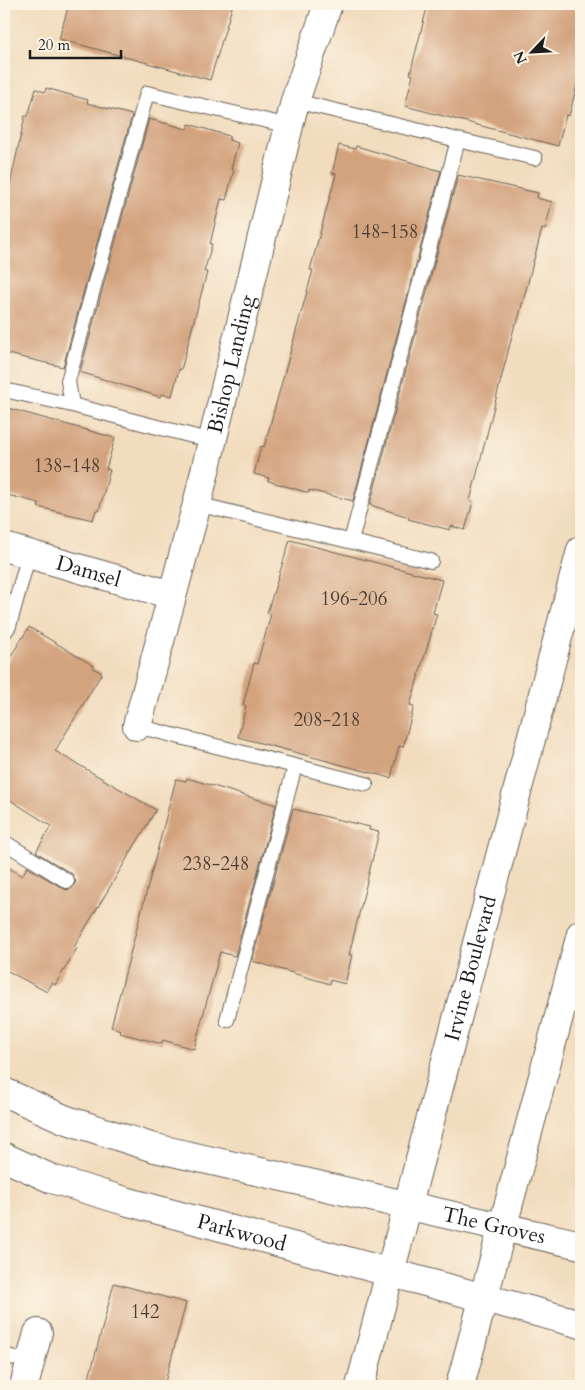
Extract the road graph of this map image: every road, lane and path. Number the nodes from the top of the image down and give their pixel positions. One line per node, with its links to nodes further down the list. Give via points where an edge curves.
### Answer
1 (328, 4): 2 (street, Bishop Landing)
2 (292, 113): 3 (lane); 6 (lane, via 147,93 68,381); 7 (street, Bishop Landing)
3 (458, 140): 4 (lane); 9 (lane)
4 (535, 158)
5 (4, 390): 6 (lane)
6 (72, 405): 7 (lane)
7 (212, 441): 8 (street, Bishop Landing)
8 (197, 504): 9 (lane); 13 (street, Bishop Landing)
9 (351, 542): 12 (lane)
10 (16, 550): 13 (street, Damsel); 14 (lane, via 9,626)
11 (581, 550): 24 (street, Irvine Boulevard)
12 (431, 561)
13 (172, 595): 15 (street, Bishop Landing)
14 (4, 633)
15 (137, 726): 16 (lane)
16 (295, 766): 17 (lane); 21 (lane)
17 (366, 784)
18 (4, 842): 19 (lane)
19 (67, 882)
20 (581, 934): 25 (street)
21 (227, 1020)
22 (4, 1092): 24 (street, via 64,1119 151,1147)
23 (4, 1157): 27 (street, Parkwood, via 52,1179 125,1201)
24 (406, 1205): 25 (street, The Groves); 27 (street, Irvine Boulevard)
25 (502, 1227): 26 (street, The Groves); 28 (street)
26 (581, 1245)
27 (390, 1272): 28 (street, Parkwood); 33 (street, Irvine Boulevard)
28 (483, 1298): 29 (street); 34 (street)
29 (581, 1324)
30 (38, 1333): 32 (street)
31 (4, 1355): 32 (lane)
32 (27, 1374)
33 (360, 1386)
34 (460, 1386)

